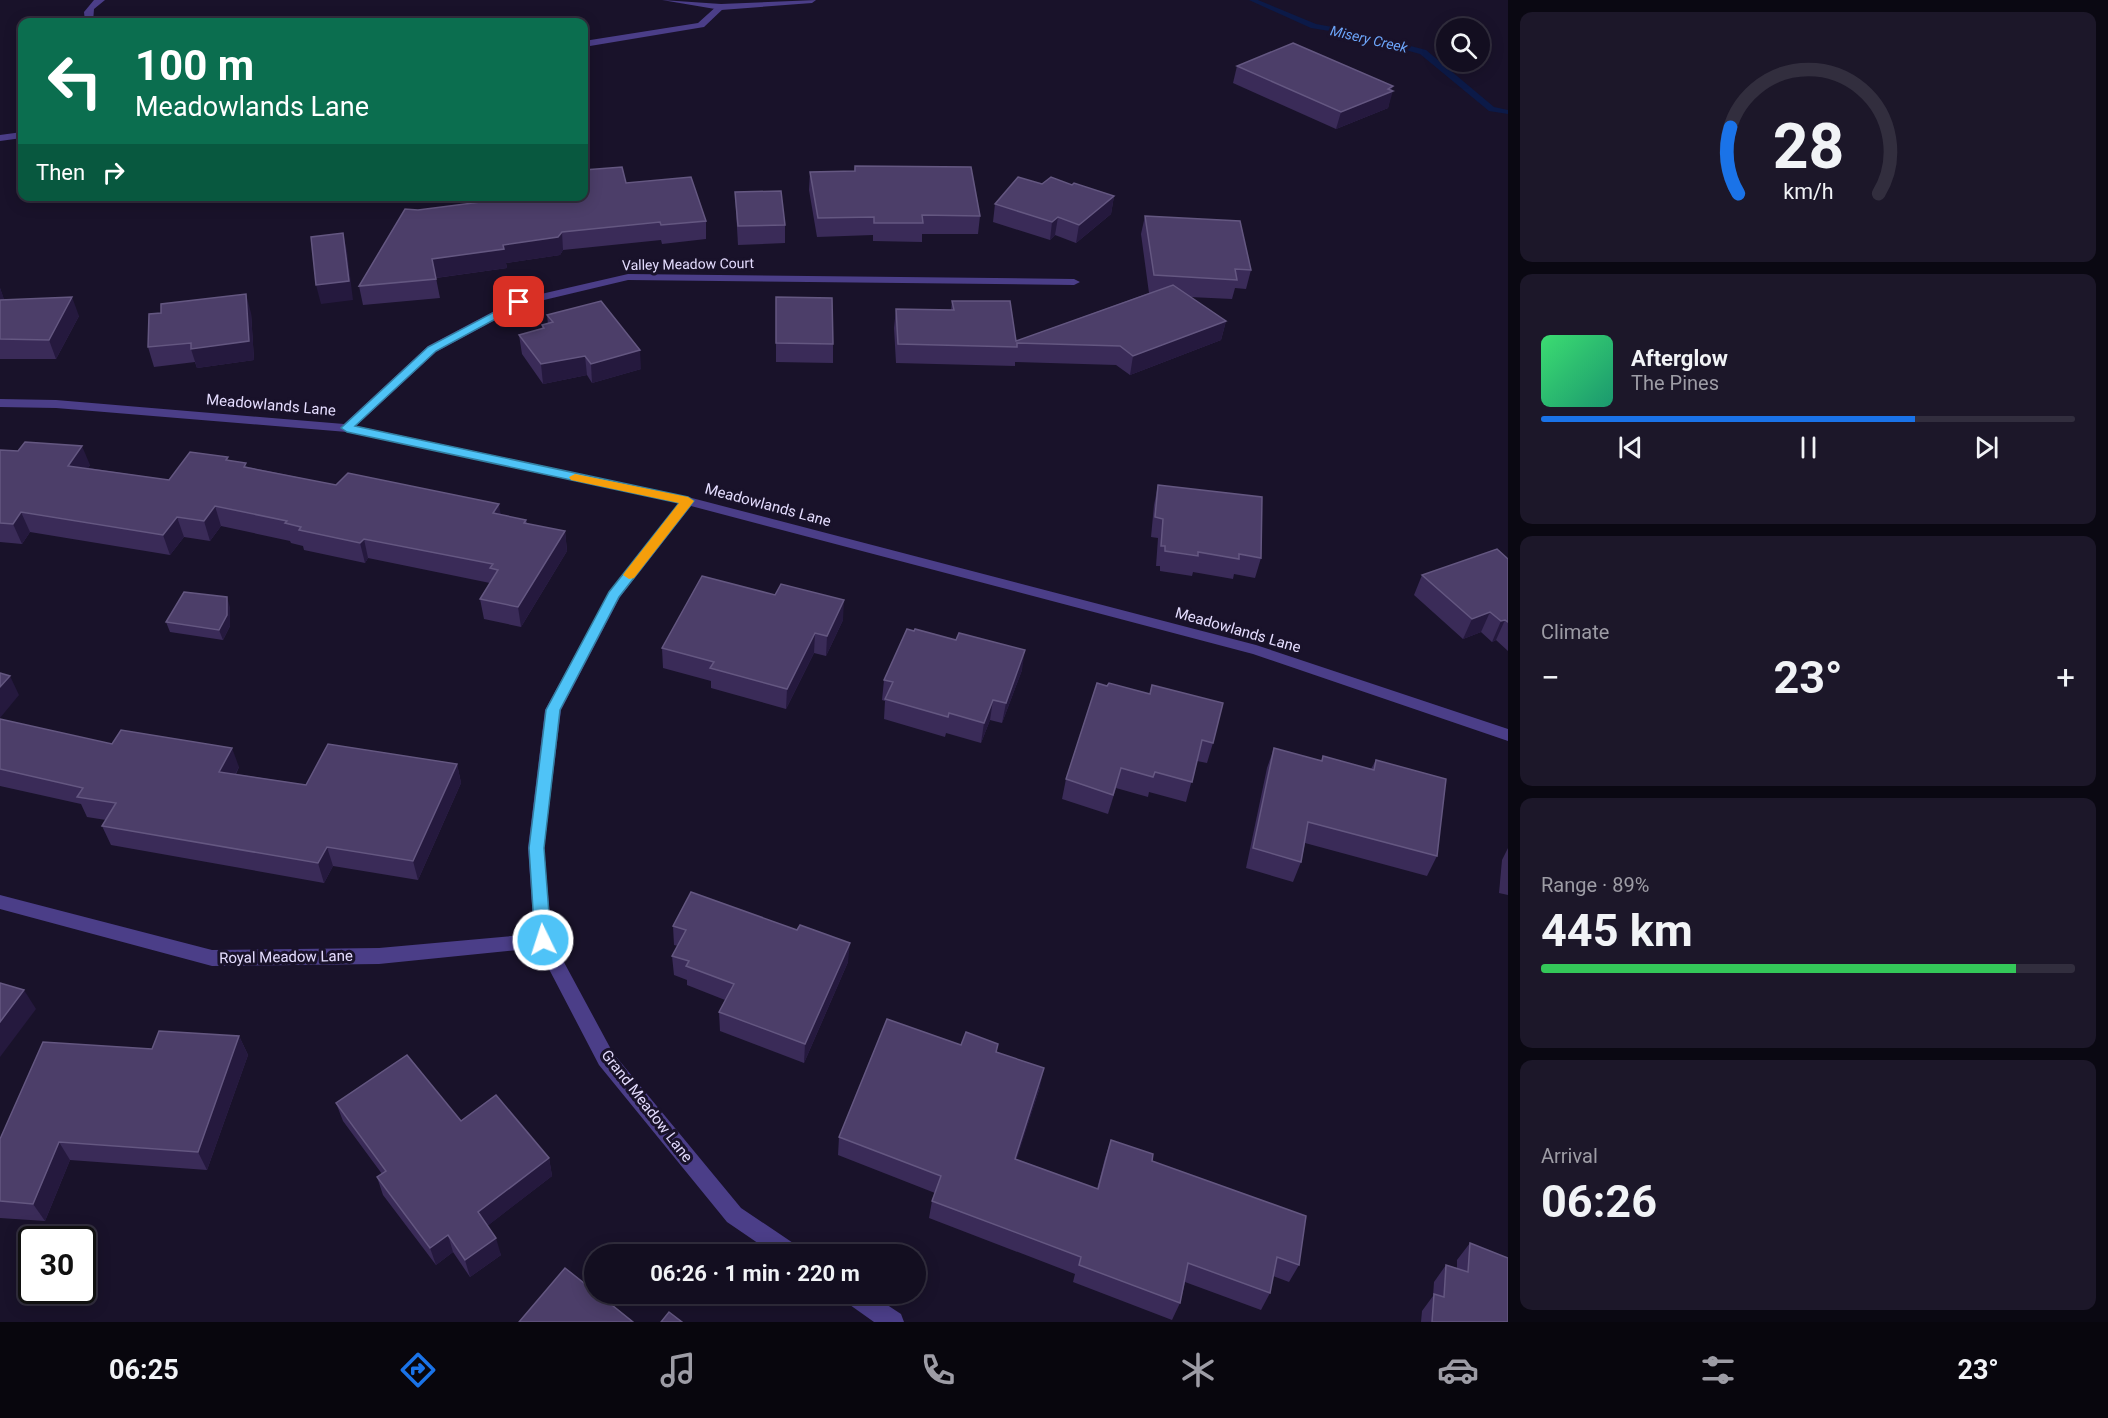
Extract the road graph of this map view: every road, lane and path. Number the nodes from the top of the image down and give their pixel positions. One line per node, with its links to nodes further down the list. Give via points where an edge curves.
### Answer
1 (101, 0): 5 (street, via 92,4)
2 (666, 0): 4 (street)
3 (812, 0): 4 (street)
4 (721, 7): 6 (street, via 701,25)
5 (88, 18)
6 (588, 43)
7 (18, 136): 8 (street)
8 (0, 138)
9 (1074, 282): 11 (street, Valley Meadow Court, via 628,277 519,302 432,349)
10 (0, 403): 11 (street, Meadowlands Lane)
11 (347, 428): 12 (street, Meadowlands Lane)
12 (688, 501): 13 (street, Meadowlands Lane, via 1256,650); 15 (street, Grand Meadow Lane, via 614,595 553,710 536,848)
13 (1508, 735)
14 (0, 902): 15 (street, Royal Meadow Lane, via 212,958 380,956)
15 (543, 940): 16 (street, Grand Meadow Lane, via 606,1059 734,1215)
16 (777, 1244)
17 (866, 1304): 18 (street)
18 (893, 1322)

